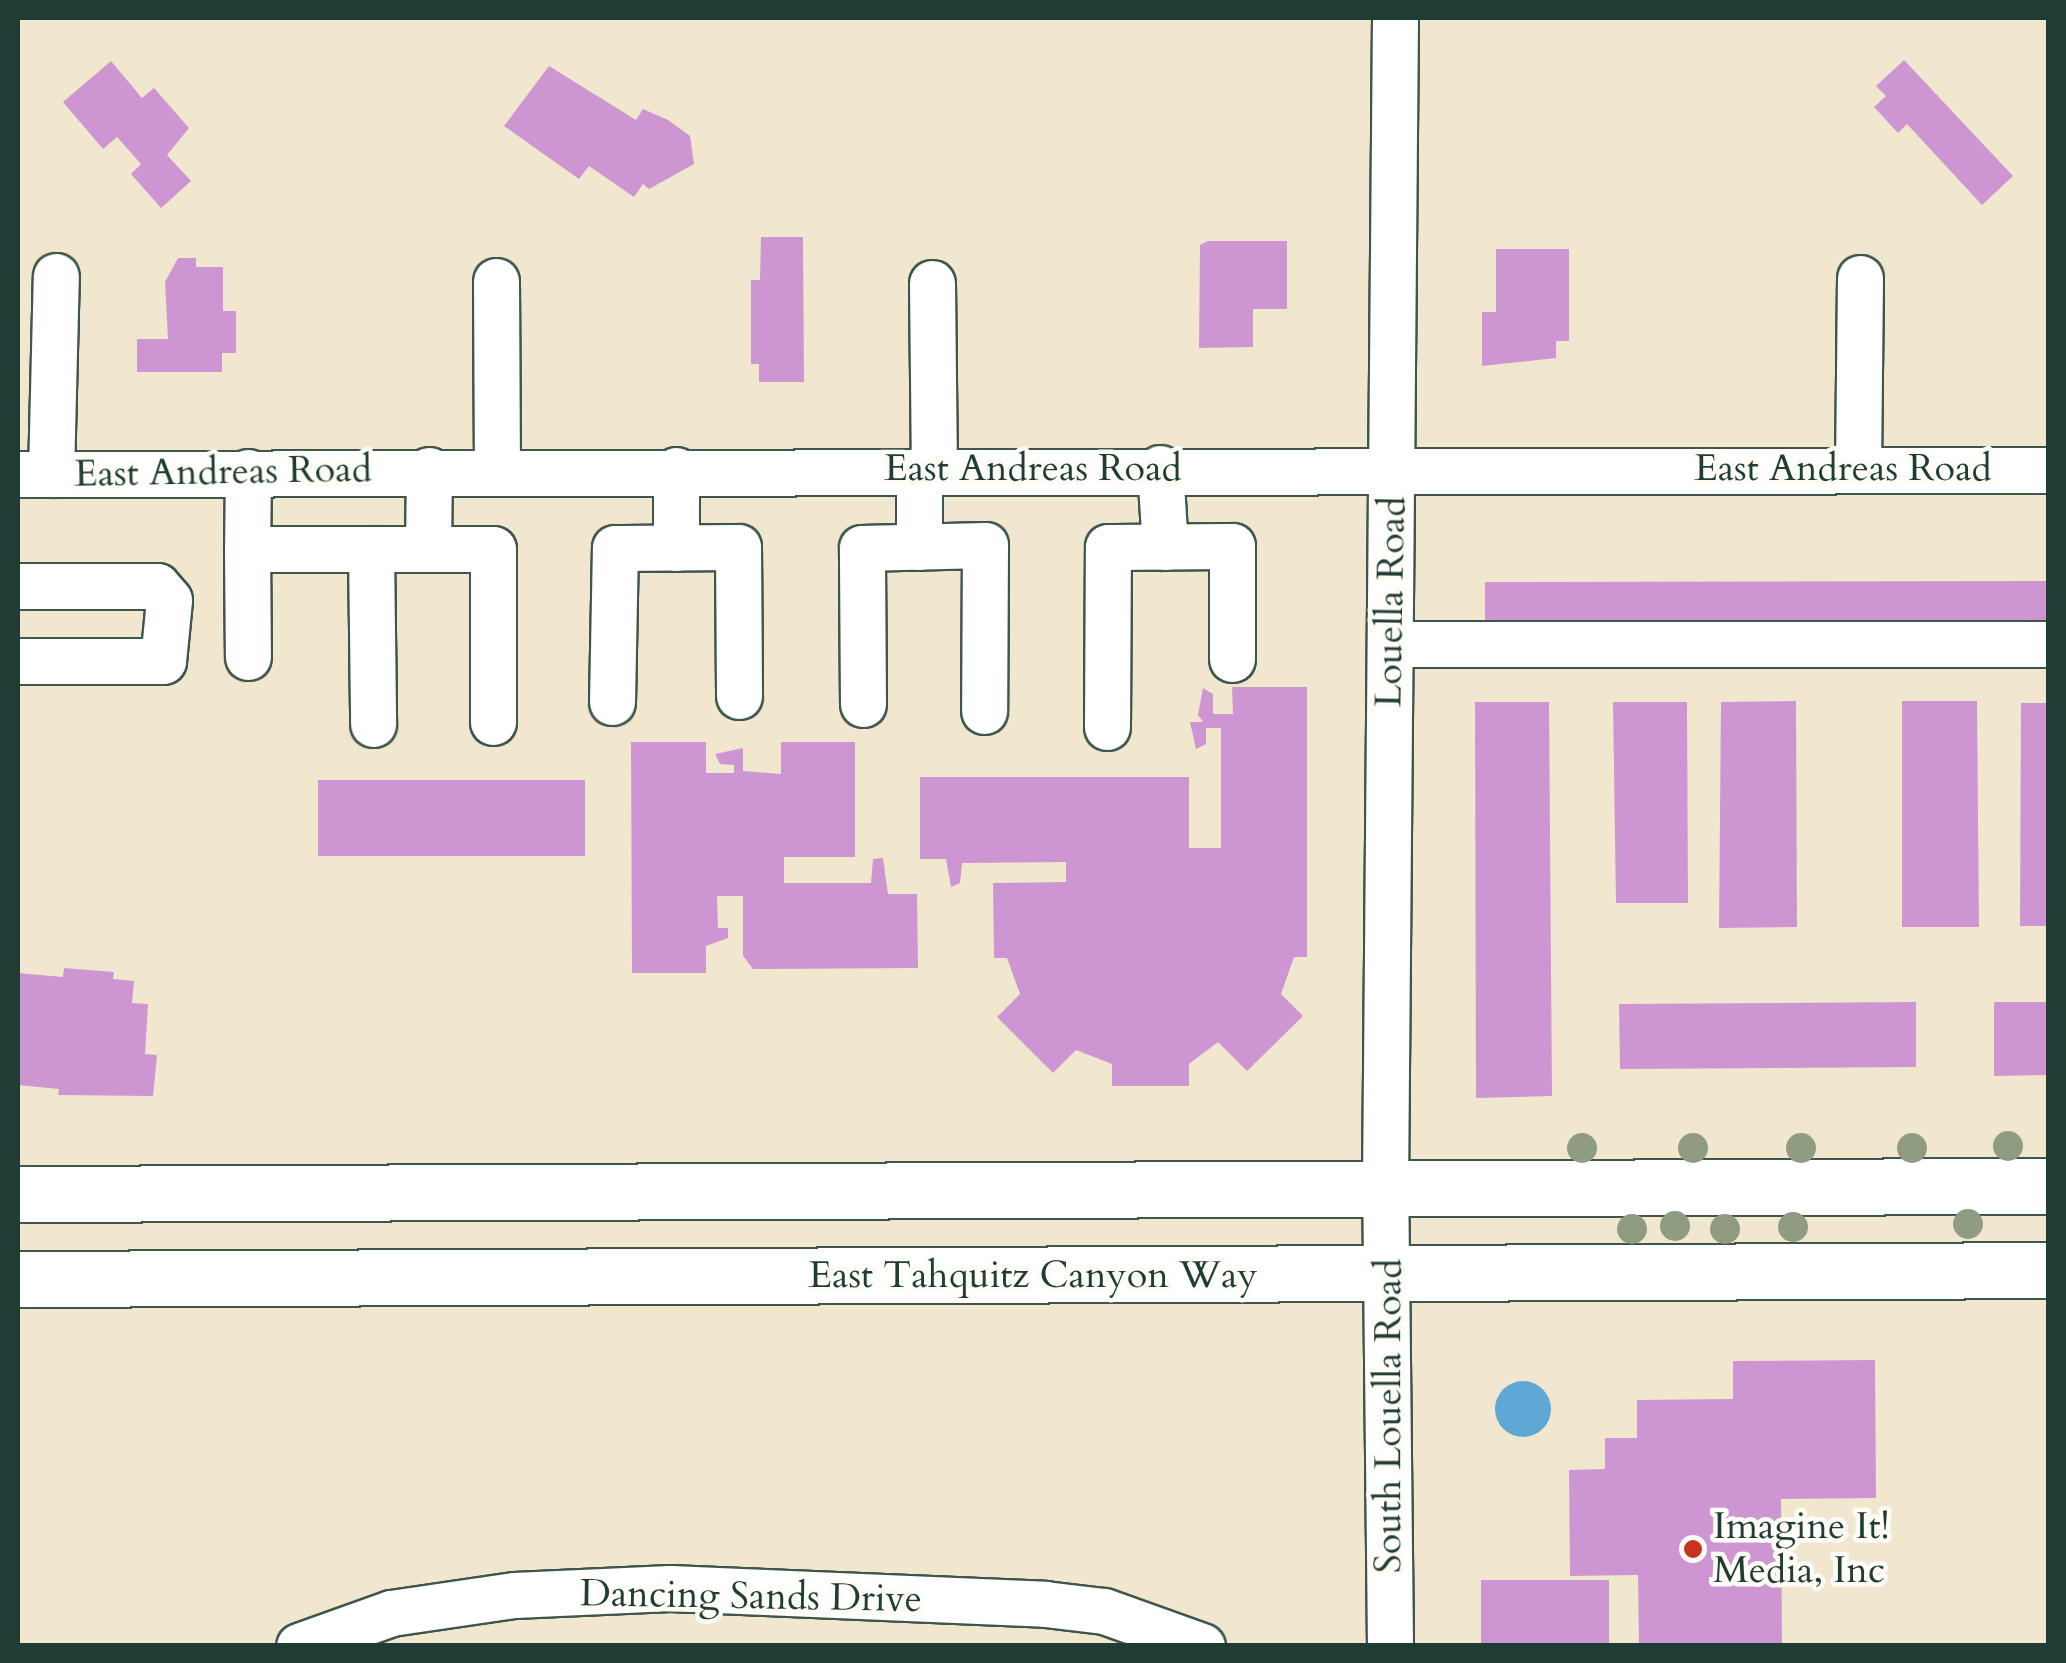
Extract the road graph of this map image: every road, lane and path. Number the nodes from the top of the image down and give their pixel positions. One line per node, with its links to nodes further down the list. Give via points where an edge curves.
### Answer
1 (1395, 18): 7 (street, Louella Road)
2 (56, 276): 15 (street)
3 (1860, 278): 8 (street)
4 (496, 282): 10 (street)
5 (932, 283): 12 (street)
6 (1160, 468): 7 (street, East Andreas Road); 12 (street, East Andreas Road); 16 (street)
7 (1392, 468): 8 (street, East Andreas Road); 23 (street, Louella Road)
8 (1858, 469): 13 (street, East Andreas Road)
9 (429, 470): 10 (street, East Andreas Road); 14 (street, East Andreas Road); 21 (street)
10 (497, 470): 11 (street, East Andreas Road)
11 (676, 470): 12 (street, East Andreas Road); 17 (street)
12 (927, 470): 18 (street)
13 (2048, 470)
14 (248, 472): 15 (street, East Andreas Road); 19 (street)
15 (34, 474)
16 (1166, 547): 26 (street, via 1232,546); 34 (street, via 1108,548)
17 (676, 548): 28 (street, via 738,548); 29 (street, via 615,548)
18 (919, 548): 30 (street, via 862,548); 31 (street, via 985,546)
19 (247, 550): 20 (street); 25 (street)
20 (372, 550): 21 (street); 33 (street)
21 (428, 550): 32 (street, via 494,549)
22 (18, 586): 27 (street, via 157,586 169,600 163,661)
23 (1390, 644): 24 (street); 36 (street, Louella Road)
24 (2048, 644)
25 (248, 657)
26 (1232, 659)
27 (18, 661)
28 (739, 696)
29 (612, 702)
30 (863, 704)
31 (984, 711)
32 (494, 722)
33 (372, 724)
34 (1107, 727)
35 (2048, 1186): 36 (main road)
36 (1385, 1187): 37 (main road); 39 (street, South Louella Road)
37 (18, 1194)
38 (2048, 1270): 39 (main road, East Tahquitz Canyon Way)
39 (1388, 1276): 40 (main road, East Tahquitz Canyon Way); 44 (street, South Louella Road)
40 (18, 1278)
41 (1046, 1625): 42 (street, Dancing Sands Drive, via 688,1588 514,1596 391,1613); 43 (street, Dancing Sands Drive, via 1104,1610)
42 (299, 1646)
43 (1202, 1646)
44 (1390, 1646)

